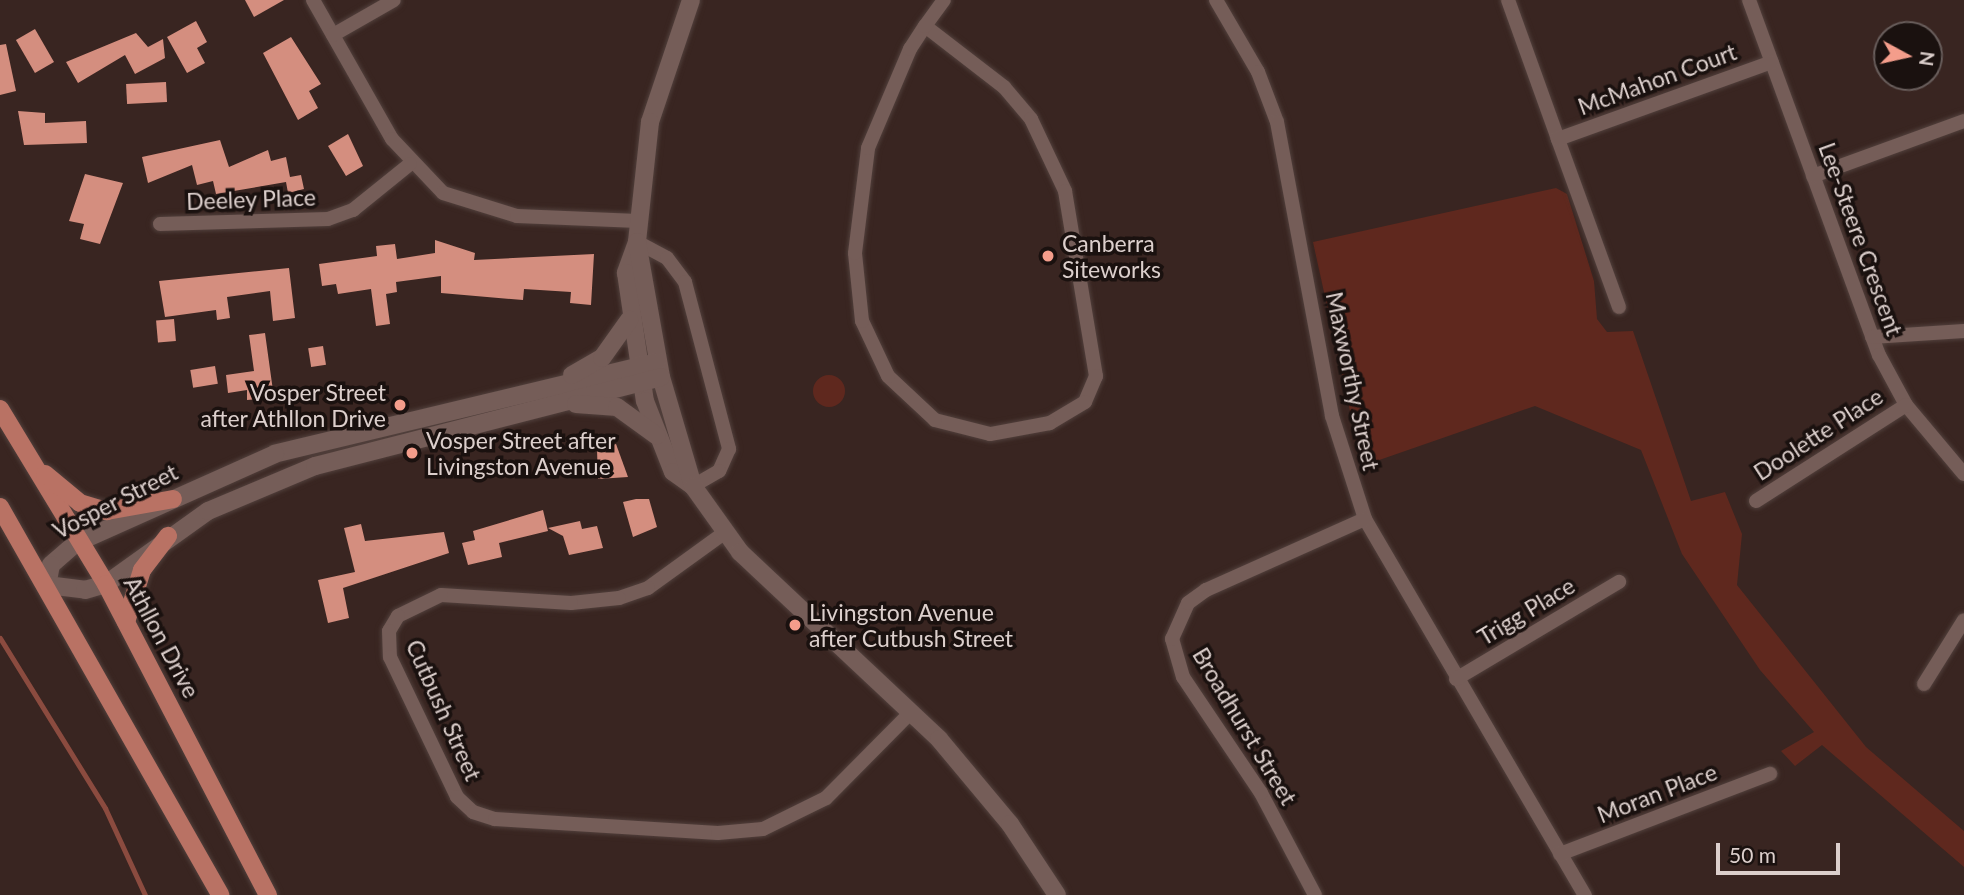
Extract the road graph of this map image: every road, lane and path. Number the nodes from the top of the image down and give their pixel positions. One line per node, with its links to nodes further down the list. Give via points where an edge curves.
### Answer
1 (313, 0): 9 (street)
2 (394, 0): 9 (street)
3 (691, 0): 15 (street, via 653,111)
4 (944, 0): 8 (street)
5 (1216, 0): 35 (street, Maxworthy Street, via 1258,72 1277,122 1332,415)
6 (1508, 0): 12 (street, McMahon Court)
7 (1749, 0): 10 (street, Lee-Steere Crescent)
8 (925, 26): 8 (street, via 971,58 1031,119 1065,191 1096,376 1085,402 1050,423 990,434 935,420 888,376 862,321 855,253 868,148 886,97)
9 (333, 35): 13 (street)
10 (1772, 62): 12 (street, McMahon Court); 14 (street, Lee-Steere Crescent)
11 (1964, 121): 14 (street)
12 (1558, 139): 18 (street, McMahon Court)
13 (410, 164): 15 (street, via 443,193 486,211); 16 (street, Deeley Place, via 353,210 328,219)
14 (1813, 176): 21 (street, Lee-Steere Crescent)
15 (638, 221): 17 (street)
16 (160, 224)
17 (637, 243): 19 (street, via 626,273); 22 (street); 31 (street, via 667,258 685,282 729,449 719,471)
18 (1619, 307)
19 (629, 320): 23 (street); 24 (street, via 602,358)
20 (1964, 331): 21 (street)
21 (1872, 337): 26 (street, Lee-Steere Crescent)
22 (659, 369): 23 (street, Vosper Street); 31 (street)
23 (638, 374): 24 (street, Vosper Street); 25 (street, Vosper Street); 28 (street)
24 (542, 386): 32 (street, Vosper Street, via 275,454)
25 (560, 405): 28 (street, via 617,407); 37 (street, Vosper Street, via 315,466 235,496)
26 (1906, 405): 30 (street, Lee-Steere Crescent); 33 (street, Doolette Place)
27 (0, 409): 29 (main road, Athllon Drive)
28 (657, 436): 31 (street, via 673,472)
29 (36, 468): 32 (main road, via 80,503 107,511); 38 (main road, Athllon Drive)
30 (1964, 474)
31 (693, 486): 36 (street)
32 (173, 499): 38 (street, Vosper Street)
33 (1756, 501)
34 (0, 507): 41 (main road)
35 (1365, 519): 44 (street, Maxworthy Street); 52 (street, Broadhurst Street, via 1206,590 1177,620 1172,639 1183,677 1261,793)
36 (724, 533): 46 (street); 46 (street, Cutbush Street, via 656,583 619,598 571,603 441,595 398,615 389,631 390,657 457,797 495,819 748,832 815,807)
37 (168, 536): 40 (street, Vosper Street); 43 (main road, via 142,569)
38 (81, 541): 40 (main road, Athllon Drive); 41 (street, Vosper Street, via 51,565)
39 (1619, 582): 44 (street, Trigg Place)
40 (106, 584): 41 (street, via 85,590); 43 (main road, Athllon Drive)
41 (47, 585): 49 (main road)
42 (1964, 620): 45 (street)
43 (126, 622): 50 (main road, Athllon Drive)
44 (1457, 679): 48 (street, Maxworthy Street)
45 (1924, 684)
46 (912, 711): 51 (street, via 987,795)
47 (1770, 774): 48 (street, Moran Place)
48 (1560, 854): 53 (street, Maxworthy Street)
49 (220, 895)
50 (268, 895)
51 (1057, 895)
52 (1315, 895)
53 (1585, 895)

